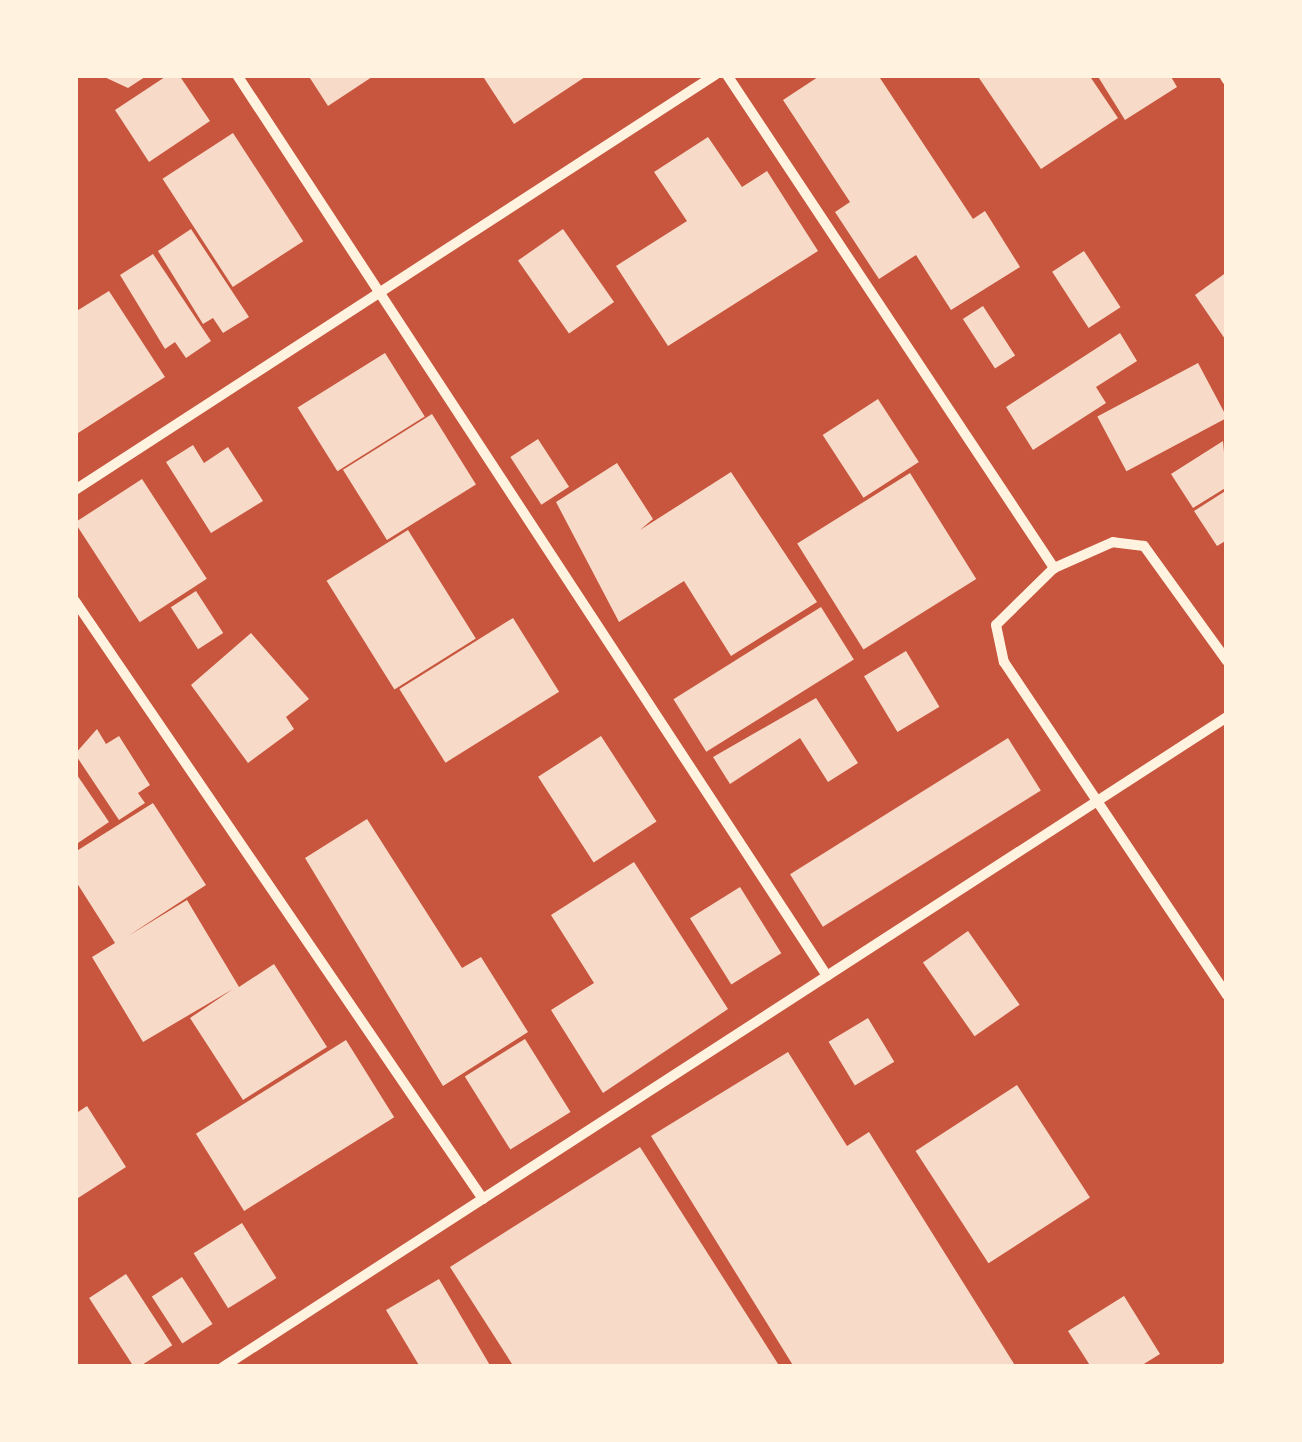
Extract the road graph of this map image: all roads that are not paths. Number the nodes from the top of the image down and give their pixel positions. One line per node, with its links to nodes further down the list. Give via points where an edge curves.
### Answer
1 (237, 75): 4 (street)
2 (715, 75): 4 (street)
3 (727, 75): 6 (street)
4 (379, 292): 5 (street); 11 (street)
5 (75, 490)
6 (1054, 568): 8 (street, via 1112,542 1144,546); 10 (street, via 1017,595 996,625 1000,644)
7 (75, 601): 13 (street)
8 (1227, 661)
9 (1227, 717): 10 (street)
10 (1103, 802): 11 (street); 12 (street)
11 (827, 976): 13 (street)
12 (1227, 995)
13 (482, 1199): 14 (street)
14 (224, 1367)

